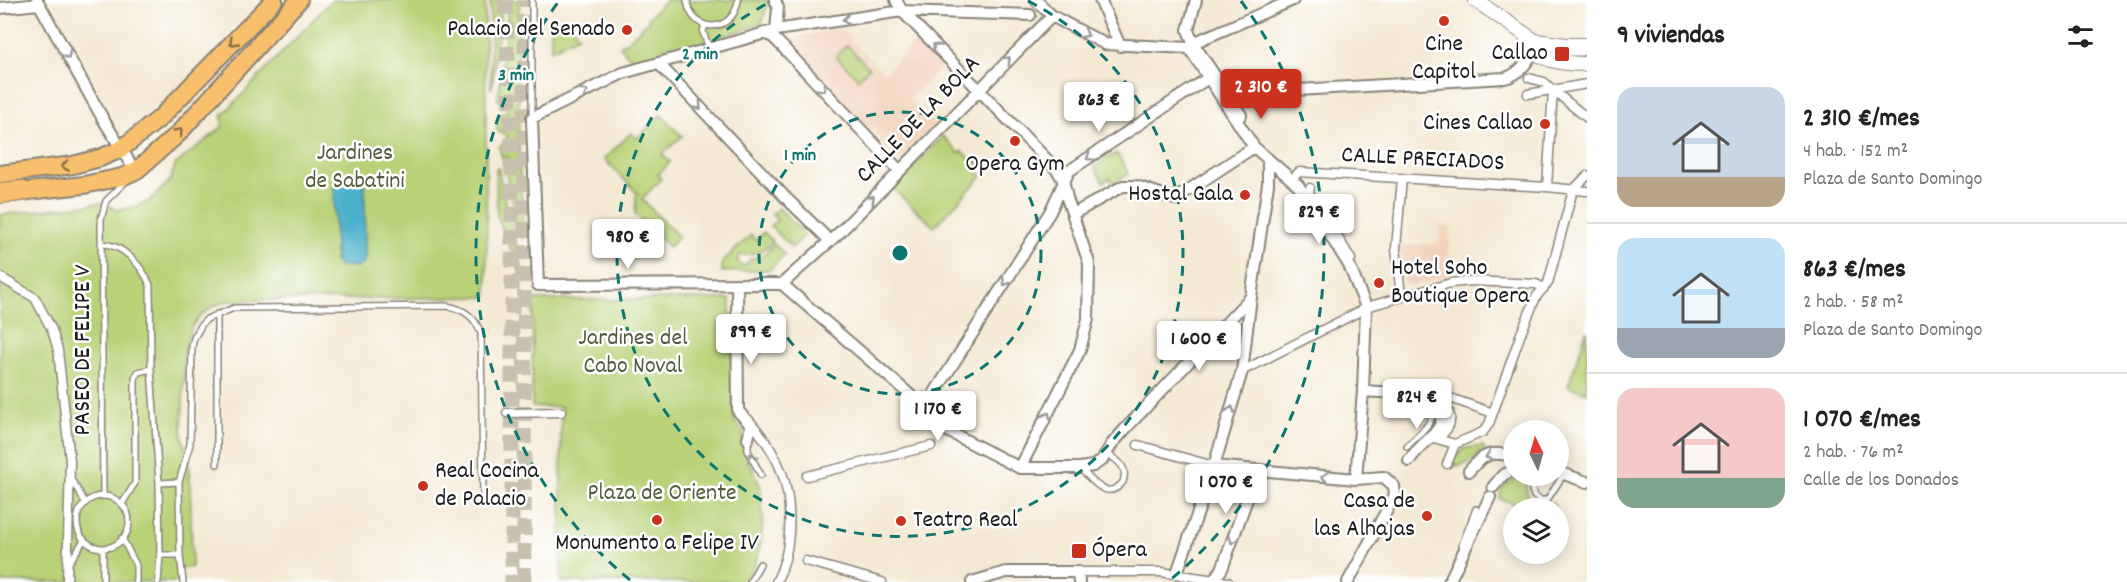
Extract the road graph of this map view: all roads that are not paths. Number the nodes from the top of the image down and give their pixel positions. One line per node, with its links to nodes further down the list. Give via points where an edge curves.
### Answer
1 (274, 0): 40 (main road, one-way to 40, via 160,118)
2 (299, 0): 43 (main road, one-way to 2, via 177,135)
3 (532, 0): 38 (lane)
4 (687, 0): 18 (lane, via 692,15)
5 (738, 0): 18 (lane, via 728,21)
6 (775, 0): 21 (street)
7 (896, 0): 15 (street)
8 (1100, 0): 26 (street)
9 (1196, 0): 27 (street, via 1188,30)
10 (1293, 0): 27 (street)
11 (38, 2): 14 (street); 40 (street, one-way to 40)
12 (1037, 2): 16 (street); 17 (street)
13 (1481, 2): 23 (street)
14 (0, 8)
15 (902, 11): 16 (street); 19 (street, one-way to 19); 34 (street, one-way to 15)
16 (1030, 15): 20 (street, via 1038,20)
17 (1052, 16): 20 (street, CALLE DE LA BOLA); 26 (street, one-way to 26, via 1105,44)
18 (705, 25): 28 (lane, via 703,32)
19 (789, 28): 21 (street); 24 (street, via 783,32)
20 (1039, 28): 34 (street, CALLE DE LA BOLA, one-way to 20)
21 (776, 30): 22 (street)
22 (765, 33): 24 (street); 28 (street)
23 (1531, 42): 25 (street); 29 (lane); 31 (street, via 1556,61); 36 (street, via 1519,71 1505,78)
24 (780, 44): 42 (street, one-way to 42)
25 (1587, 45)
26 (1120, 46): 27 (street)
27 (1191, 46): 32 (street); 36 (street)
28 (709, 48): 30 (street)
29 (1587, 51)
30 (658, 63): 38 (street, one-way to 30, via 623,73); 58 (street, one-way to 58)
31 (1587, 64)
32 (1208, 78): 36 (street); 49 (street, one-way to 49, via 1069,171)
33 (1587, 84): 35 (street)
34 (978, 89): 42 (street, CALLE DE LA BOLA); 49 (street)
35 (1553, 90): 35 (street, via 1544,82 1528,86); 37 (street); 51 (street)
36 (1223, 93): 39 (street); 41 (street)
37 (1585, 113)
38 (532, 118): 61 (street, via 538,285)
39 (1254, 147): 41 (street); 57 (street, via 1175,199 1136,186 1123,186)
40 (121, 149): 43 (street); 45 (main road, one-way to 45, via 73,165)
41 (1268, 161): 44 (street); 50 (street)
42 (899, 170): 58 (street, CALLE DE LA BOLA, one-way to 42)
43 (135, 171): 54 (main road, via 84,185); 59 (lane, PASEO DE FELIPE V, via 104,204)
44 (1285, 173): 50 (street, via 1273,177); 66 (street, via 1298,185 1349,265)
45 (0, 174)
46 (1297, 174): 48 (street, CALLE PRECIADOS)
47 (1587, 176): 53 (street)
48 (1402, 178): 51 (street, CALLE PRECIADOS); 65 (street, via 1396,248)
49 (1063, 180): 57 (street); 73 (street, one-way to 73, via 1050,212)
50 (1268, 184): 64 (street)
51 (1547, 187): 53 (street, CALLE PRECIADOS)
52 (1310, 188): 66 (street, via 1355,267)
53 (1573, 190): 55 (street, CALLE PRECIADOS); 63 (street)
54 (21, 191): 56 (highway)
55 (1587, 191)
56 (0, 194)
57 (1072, 214): 88 (street, one-way to 57, via 1080,350 1088,319 1089,263)
58 (829, 240): 62 (street, CALLE DE LA BOLA)
59 (102, 244): 68 (lane, via 113,244 128,255 147,277); 103 (lane, PASEO DE FELIPE V)
60 (0, 277): 96 (street, via 35,298 52,330 61,364)
61 (737, 284): 62 (street); 72 (street)
62 (782, 284): 73 (street, via 909,394)
63 (1544, 288): 65 (street, via 1536,284 1461,282); 76 (street, via 1536,297 1520,336)
64 (1251, 297): 69 (street); 83 (street, via 1126,427)
65 (1401, 297): 66 (street)
66 (1368, 307): 69 (street); 70 (street); 71 (street, via 1369,386)
67 (217, 314): 85 (lane); 99 (lane, via 202,324 194,338 190,444); 104 (lane, via 234,308 447,306 464,311 481,333)
68 (152, 369): 98 (lane); 106 (lane, via 138,372 135,378 135,483)
69 (1242, 371): 87 (street, one-way to 69)
70 (1363, 391): 71 (street); 97 (street)
71 (1434, 399): 76 (street, via 1447,397); 78 (street, via 1447,405 1450,416 1446,430 1437,439); 81 (lane, via 1433,418); 84 (street, via 1441,425)
72 (735, 411): 77 (street, via 751,425); 128 (street, via 741,411 763,436 786,482 790,499 789,538)
73 (923, 411): 88 (street, via 930,422)
74 (561, 412): 75 (street)
75 (507, 413)
76 (1493, 413): 78 (street, via 1483,432)
77 (748, 439): 92 (lane, one-way to 77, via 748,451)
78 (1455, 444): 86 (street)
79 (1138, 445): 87 (street)
80 (931, 446): 94 (street)
81 (1407, 447)
82 (1503, 453): 91 (street, one-way to 91, via 1489,454)
83 (1107, 454): 89 (street, via 1098,463); 89 (lane, via 1124,468 1123,482 1114,490 1099,488)
84 (1409, 461)
85 (217, 464)
86 (1447, 464)
87 (1214, 466): 90 (street); 118 (street)
88 (1020, 468): 89 (street)
89 (1080, 468)
90 (1257, 471): 97 (street, one-way to 90); 121 (street, one-way to 121, via 1222,569)
91 (1469, 471)
92 (760, 475)
93 (1503, 475): 115 (street)
94 (807, 476)
95 (1569, 477): 100 (street)
96 (70, 478): 105 (lane); 108 (street)
97 (1356, 479): 132 (street, via 1384,477 1394,486 1395,495)
98 (159, 483): 99 (lane); 112 (lane)
99 (179, 483): 113 (lane)
100 (1587, 483)
101 (1533, 486): 102 (lane, via 1534,496 1540,500 1547,500)
102 (1554, 486)
103 (102, 496): 105 (lane); 106 (lane)
104 (483, 496)
105 (85, 502): 108 (lane)
106 (122, 504): 109 (lane, via 129,519)
107 (1476, 509): 115 (lane)
108 (73, 521): 110 (lane); 116 (street)
109 (122, 538): 111 (lane); 124 (lane, via 136,565)
110 (84, 540): 111 (lane); 116 (lane)
111 (103, 548): 123 (lane)
112 (160, 555): 113 (lane); 125 (lane)
113 (180, 555): 126 (lane)
114 (806, 561): 129 (street)
115 (1458, 561): 133 (street)
116 (68, 564): 122 (street)
117 (760, 564): 127 (lane)
118 (1177, 573): 119 (street, via 1137,571); 121 (street)
119 (1078, 577): 120 (street, via 1006,572)
120 (995, 578): 130 (street)
121 (1214, 580): 131 (street)
122 (67, 582)
123 (103, 582)
124 (136, 582)
125 (158, 582)
126 (183, 582)
127 (750, 582)
128 (776, 582)
129 (882, 582)
130 (972, 582)
131 (1228, 582)
132 (1348, 582)
133 (1449, 582)

